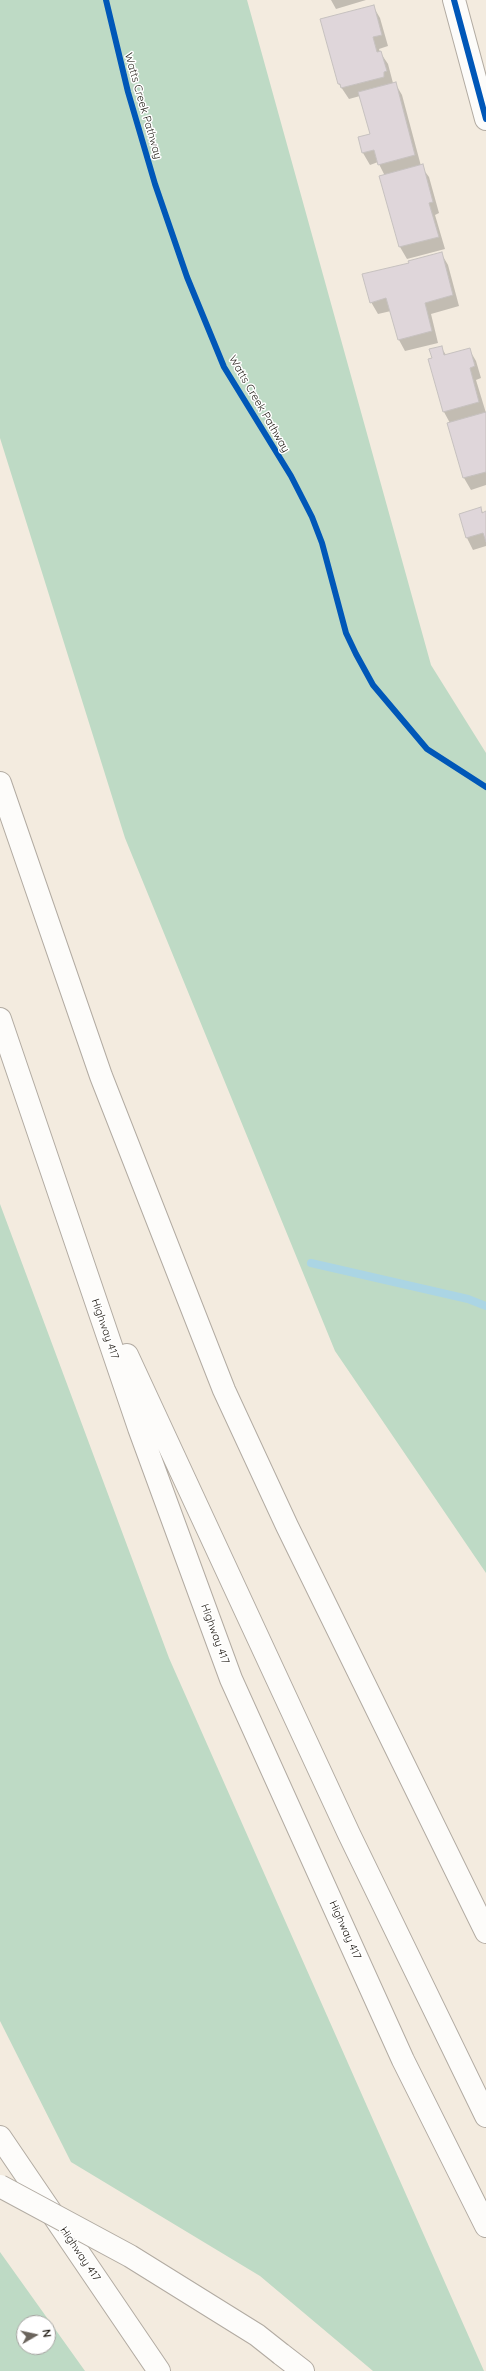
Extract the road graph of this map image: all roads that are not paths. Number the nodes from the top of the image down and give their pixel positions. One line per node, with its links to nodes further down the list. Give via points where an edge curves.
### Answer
1 (454, 0): 2 (main road)
2 (486, 119)
3 (0, 783): 6 (main road, via 101,1076 224,1390 287,1526)
4 (0, 1019): 5 (main road, Highway 417)
5 (78, 1250): 7 (main road, via 349,1834); 10 (main road, Highway 417, via 139,1428 231,1679 403,2060)
6 (486, 1932)
7 (486, 2116)
8 (0, 2137): 11 (main road, Highway 417)
9 (0, 2186): 12 (main road, bridge, via 130,2256 257,2335)
10 (486, 2226)
11 (159, 2371)
12 (303, 2371)

